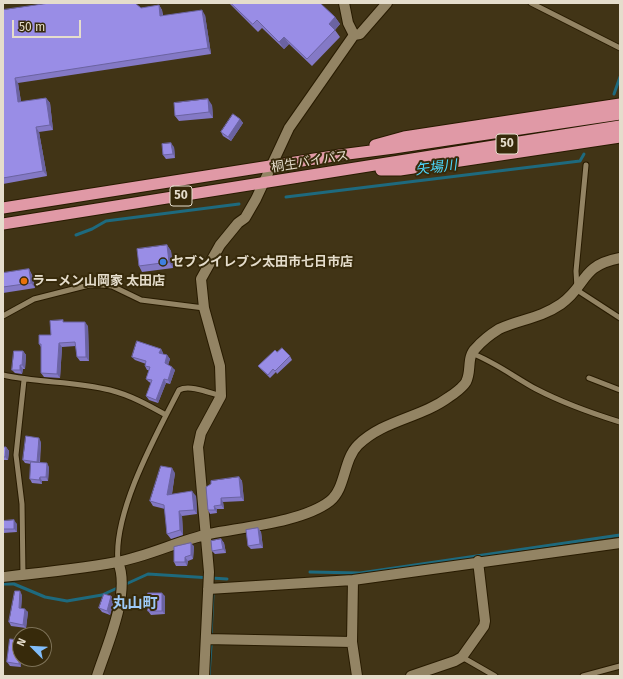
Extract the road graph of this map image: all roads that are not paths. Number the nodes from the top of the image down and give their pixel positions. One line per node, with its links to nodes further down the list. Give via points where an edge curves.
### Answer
1 (344, 3): 4 (street)
2 (387, 3): 4 (street, via 360,34)
3 (531, 3): 5 (lane)
4 (354, 36): 11 (street, via 289,128)
5 (620, 48)
6 (620, 104): 10 (highway, 50, via 404,137)
7 (620, 114): 10 (highway, 桐生バイパス / 50)
8 (620, 126): 13 (highway, 桐生バイパス / 50)
9 (620, 137): 13 (highway, 50, via 400,170)
10 (340, 155): 11 (highway, 桐生バイパス / 50)
11 (273, 165): 14 (street); 15 (highway, 桐生バイパス / 50)
12 (586, 165): 18 (lane, via 576,271)
13 (360, 169): 14 (highway, 桐生バイパス / 50)
14 (265, 183): 16 (highway, 桐生バイパス / 50); 19 (street, via 245,218 220,245 205,270 201,279)
15 (3, 208)
16 (3, 224)
17 (620, 258): 18 (street, via 599,264 588,272)
18 (577, 288): 21 (lane); 22 (street, via 566,300 545,314 500,329)
19 (204, 308): 20 (lane, via 141,300 102,284 34,299); 27 (street, via 220,366)
20 (3, 316)
21 (620, 318)
22 (471, 353): 29 (lane, via 536,389 573,406); 30 (street, via 466,382 449,397 371,434 358,445 346,465 332,500 302,515)
23 (3, 375): 25 (lane)
24 (589, 378): 26 (lane)
25 (24, 380): 28 (lane, via 111,390 145,403); 34 (lane, via 16,455 22,504)
26 (620, 390)
27 (221, 396): 28 (lane, via 183,388 178,390); 30 (street, via 201,433 198,447)
28 (166, 415): 33 (lane, via 131,492 117,548)
29 (620, 422)
30 (206, 535): 33 (street); 37 (street)
31 (620, 543): 32 (street)
32 (478, 561): 36 (street); 40 (street, via 485,621)
33 (118, 562): 34 (street); 42 (street, via 122,575 122,594)
34 (23, 575): 35 (street)
35 (3, 577)
36 (353, 580): 37 (street); 39 (street)
37 (208, 586): 38 (street)
38 (206, 639): 39 (street); 43 (street)
39 (352, 642): 44 (street)
40 (462, 657): 45 (street); 46 (lane)
41 (620, 666): 47 (lane)
42 (97, 676)
43 (204, 676)
44 (357, 676)
45 (411, 676)
46 (495, 676)
47 (583, 676)

